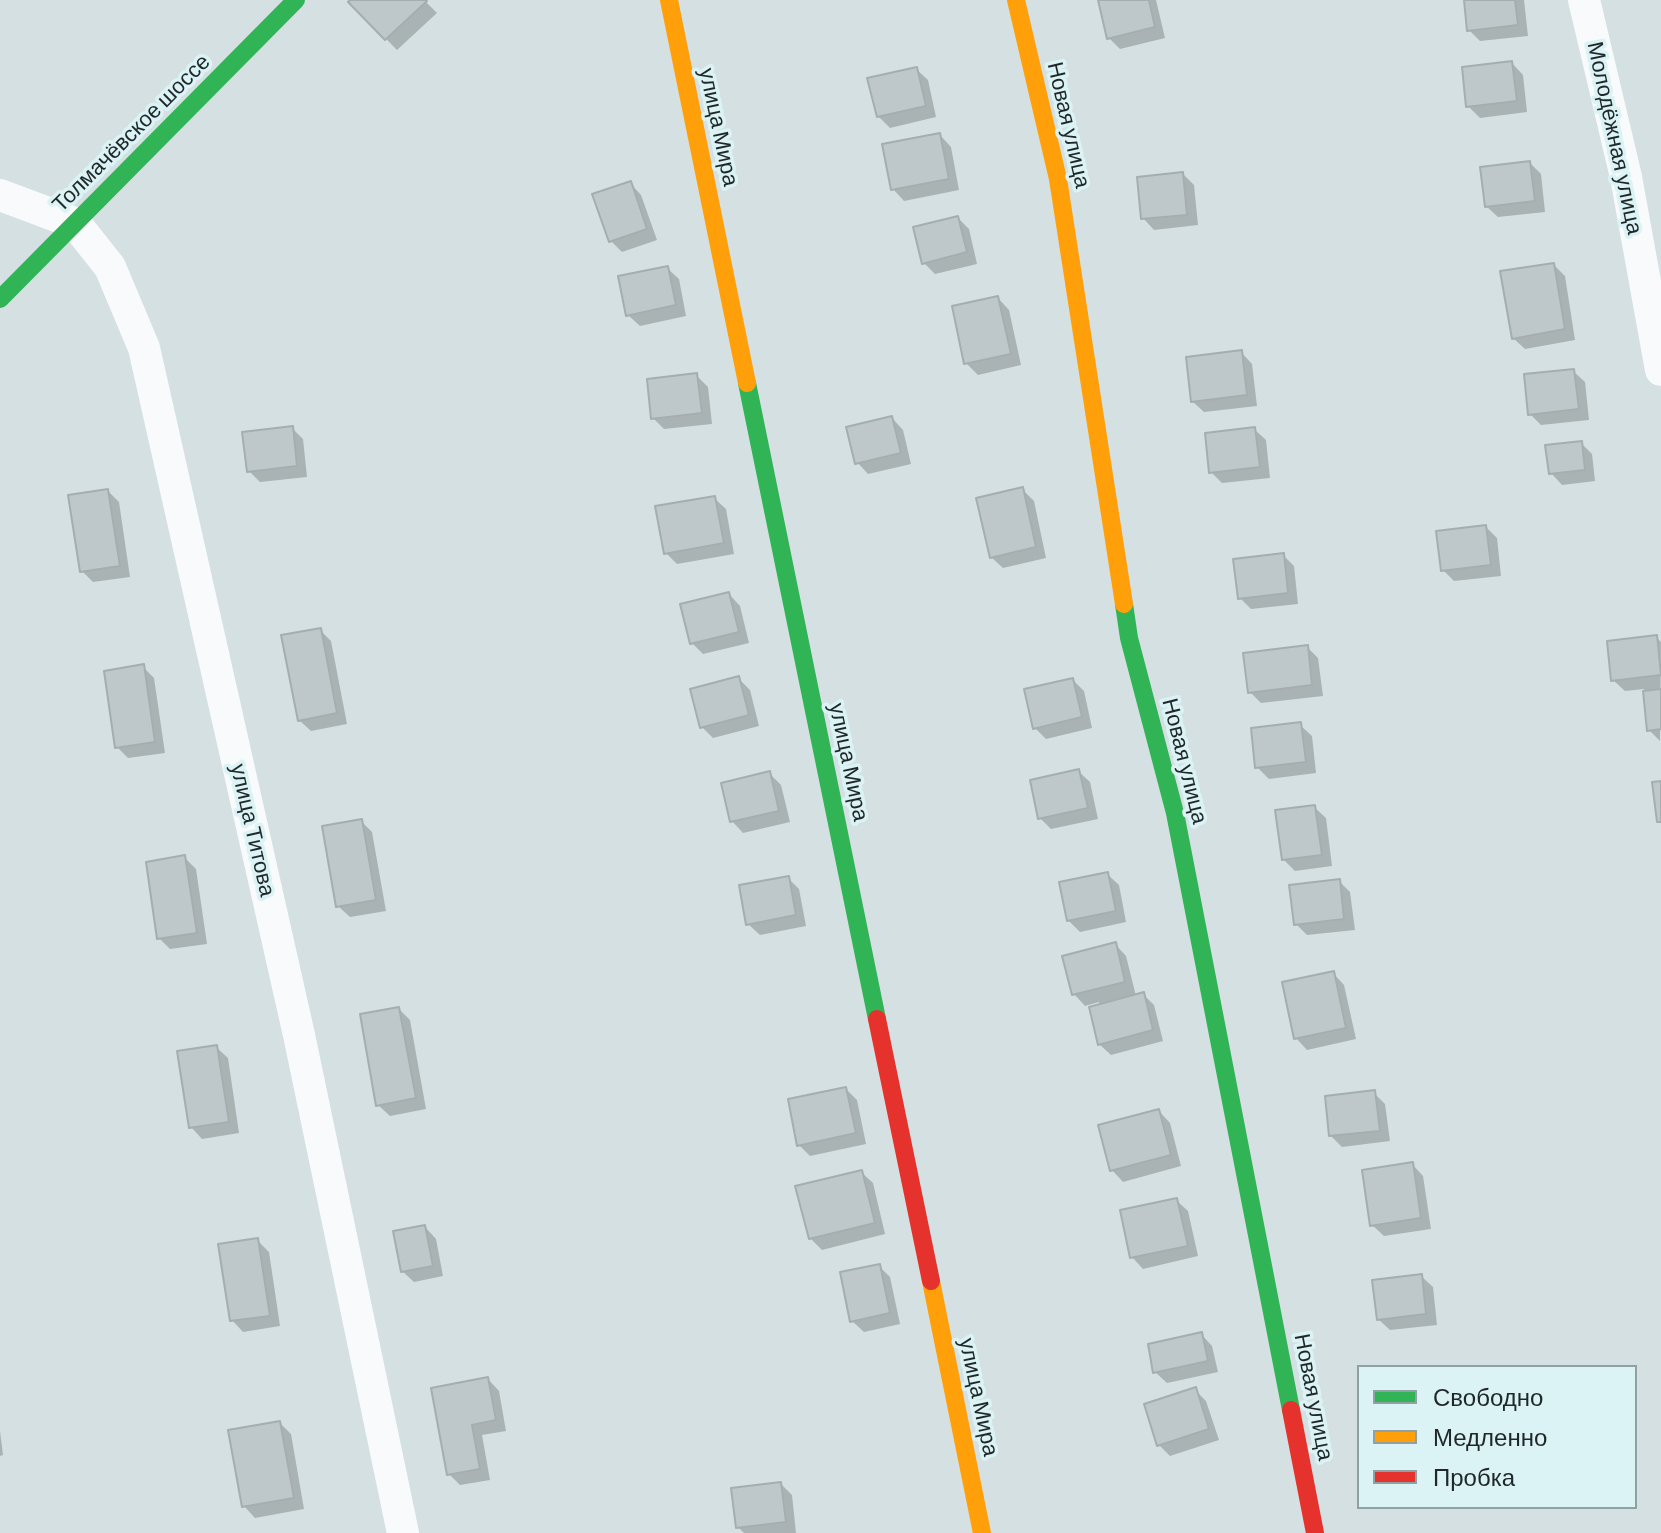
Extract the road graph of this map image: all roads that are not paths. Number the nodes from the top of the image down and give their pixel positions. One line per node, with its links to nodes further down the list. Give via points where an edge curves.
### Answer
1 (296, 0): 6 (street, Толмачёвское шоссе)
2 (669, 0): 10 (street, улица Мира)
3 (1016, 0): 11 (street, Новая улица, via 1058,179 1129,638 1175,813)
4 (1584, 0): 8 (street, Молодёжная улица, via 1626,177)
5 (0, 195): 6 (street)
6 (75, 223): 7 (street, Толмачёвское шоссе); 9 (street, улица Титова, via 110,267 144,348 299,1035)
7 (0, 299)
8 (1661, 370)
9 (403, 1533)
10 (982, 1533)
11 (1315, 1533)

